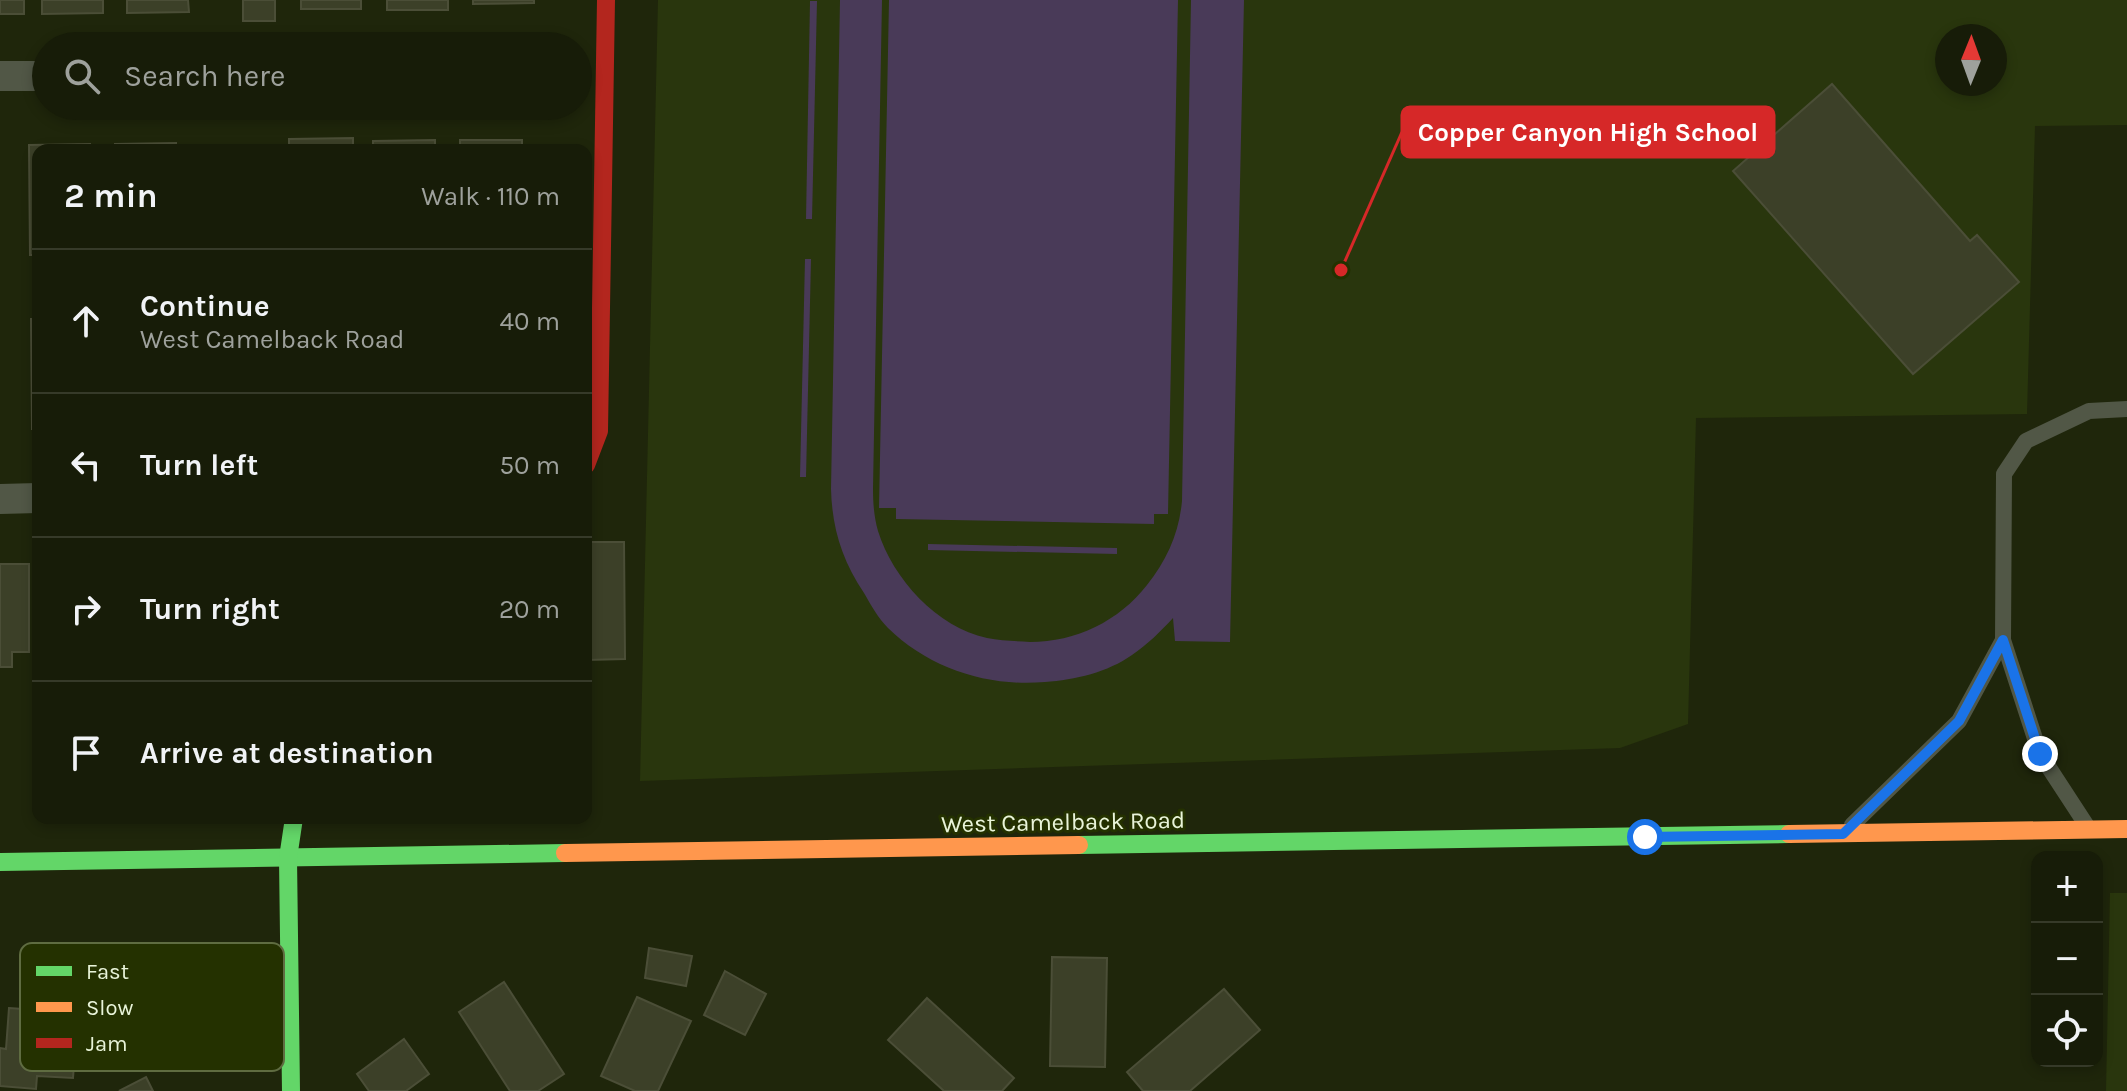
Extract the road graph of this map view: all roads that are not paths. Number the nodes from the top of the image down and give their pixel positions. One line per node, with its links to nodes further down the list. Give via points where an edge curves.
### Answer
1 (606, 0): 2 (main road)
2 (592, 72): 6 (main road, via 599,431)
3 (0, 76): 4 (street)
4 (32, 76)
5 (2127, 409): 9 (lane, via 2089,411 2026,441 2004,474)
6 (592, 449)
7 (32, 498): 8 (street)
8 (0, 499)
9 (2003, 640): 12 (lane, via 2040,754); 14 (lane, via 1959,721)
10 (280, 824): 15 (street)
11 (293, 824): 15 (main road)
12 (2089, 829): 13 (main road, West Camelback Road); 14 (main road, West Camelback Road)
13 (2127, 829)
14 (1843, 834): 15 (main road, West Camelback Road)
15 (288, 858): 16 (main road, West Camelback Road); 17 (main road)
16 (0, 862)
17 (291, 1091)

